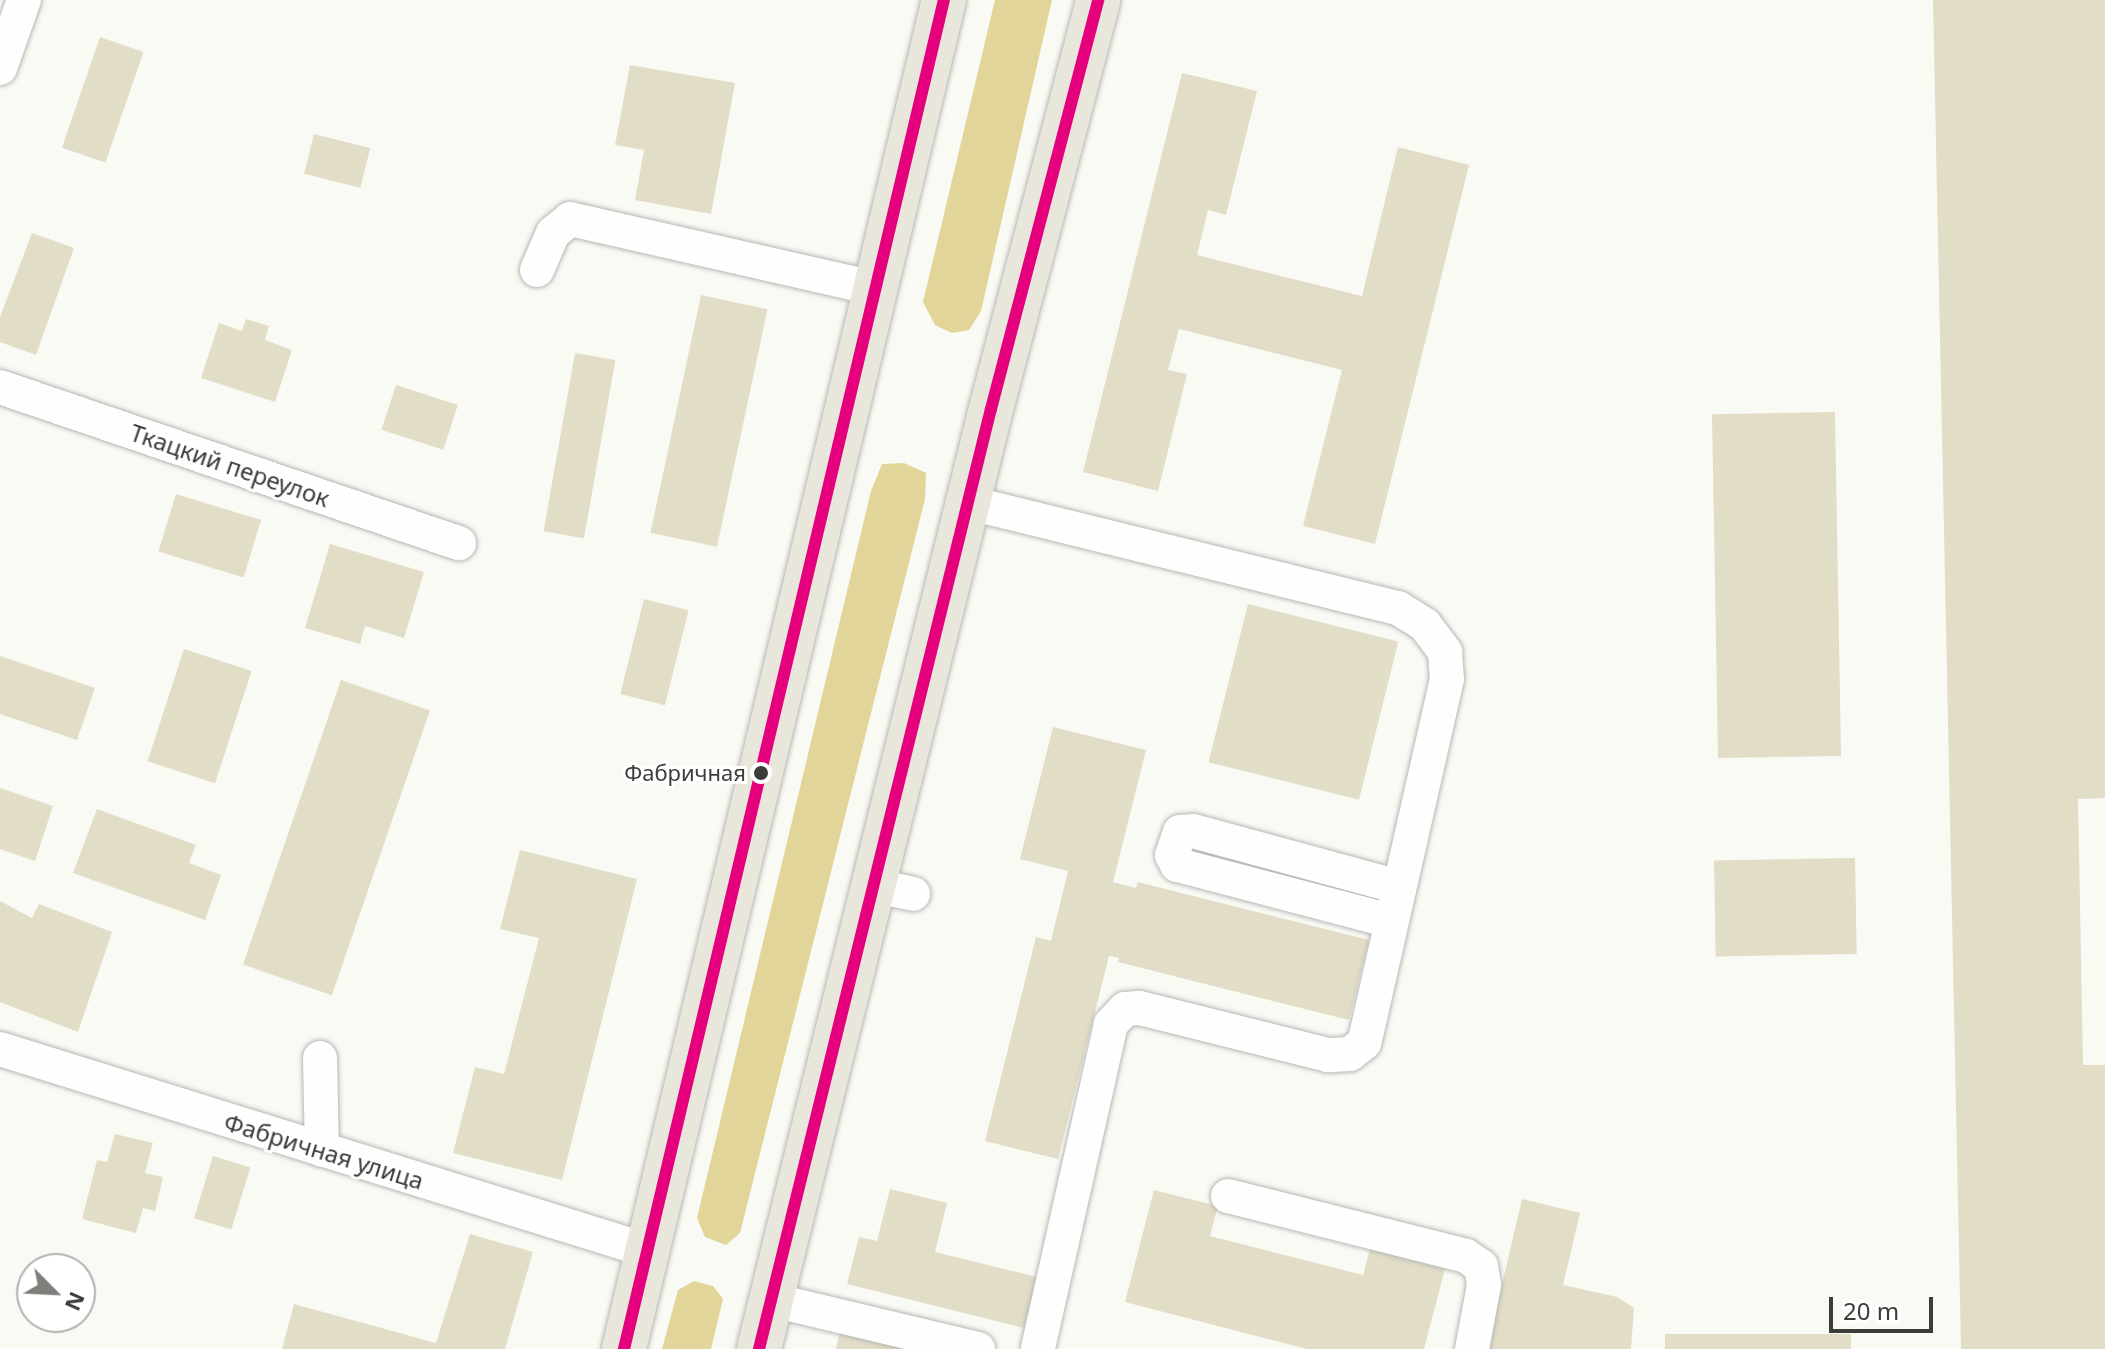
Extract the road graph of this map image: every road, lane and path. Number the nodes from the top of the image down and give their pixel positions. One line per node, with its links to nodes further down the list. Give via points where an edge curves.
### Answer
1 (24, 0): 4 (street)
2 (944, 0): 6 (main road)
3 (1098, 0): 8 (main road)
4 (0, 68)
5 (537, 270): 6 (street, via 553,233 570,219)
6 (873, 288): 16 (main road)
7 (0, 387): 9 (street, Ткацкий переулок)
8 (970, 503): 10 (street, via 1398,608 1425,625 1445,652 1447,679); 17 (main road, via 894,890)
9 (459, 543)
10 (1399, 887): 11 (street); 11 (street, via 1193,831 1180,832 1172,855 1177,865)
11 (1391, 921): 21 (street, via 1364,1043 1350,1054 1328,1055 1139,1008 1125,1009 1111,1024)
12 (0, 1049): 14 (street, Фабричная улица)
13 (320, 1058): 14 (street)
14 (322, 1150): 16 (street, Фабричная улица)
15 (1228, 1196): 22 (street, via 1466,1256 1481,1266 1484,1285)
16 (649, 1251): 18 (main road)
17 (772, 1300): 19 (main road); 20 (street)
18 (624, 1349)
19 (759, 1349)
20 (978, 1349)
21 (1038, 1349)
22 (1472, 1349)

